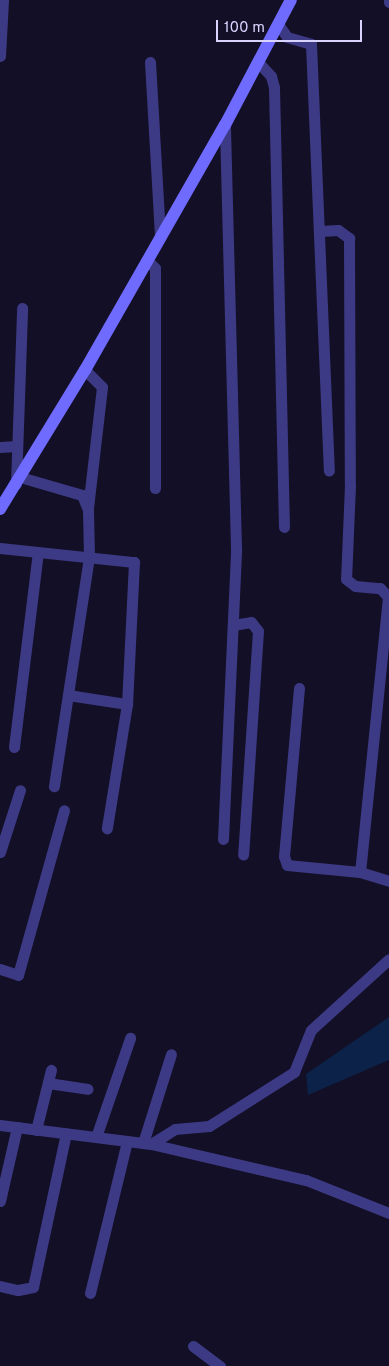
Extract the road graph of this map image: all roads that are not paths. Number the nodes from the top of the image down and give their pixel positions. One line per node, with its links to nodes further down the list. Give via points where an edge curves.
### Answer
1 (3, 0): 4 (street)
2 (291, 0): 3 (main road)
3 (278, 24): 6 (main road); 8 (street, via 287,37 311,44)
4 (0, 56)
5 (150, 62): 9 (street)
6 (258, 62): 7 (main road); 20 (street, via 271,76 274,87)
7 (225, 125): 9 (main road); 24 (street, via 236,542)
8 (320, 231): 15 (street); 36 (street, via 338,230 349,238 350,486 346,579 356,586 380,588 388,597)
9 (160, 238): 10 (main road)
10 (147, 260): 12 (main road); 17 (street, via 155,268)
11 (22, 308): 13 (street)
12 (85, 370): 16 (main road); 19 (street, via 102,387)
13 (17, 446): 14 (street); 16 (street)
14 (0, 447)
15 (329, 471)
16 (18, 481): 18 (main road); 19 (street, via 82,494)
17 (155, 488)
18 (0, 509)
19 (88, 510): 23 (street)
20 (284, 527)
21 (0, 548): 22 (street)
22 (38, 552): 23 (street); 28 (street)
23 (88, 558): 26 (street); 27 (street, via 134,562)
24 (233, 625): 33 (street); 35 (street, via 251,622 258,631)
25 (299, 688): 36 (street, via 284,856 287,865)
26 (68, 695): 27 (street); 29 (street)
27 (127, 704): 32 (street)
28 (14, 747)
29 (54, 786)
30 (20, 790): 34 (street)
31 (64, 810): 39 (street, via 18,975)
32 (107, 828)
33 (223, 838)
34 (0, 852)
35 (243, 854)
36 (360, 872): 37 (street)
37 (389, 881)
38 (389, 959): 51 (street, via 311,1030 294,1072 209,1126 175,1129)
39 (0, 969)
40 (130, 1038): 49 (street)
41 (171, 1054): 51 (street)
42 (51, 1070): 43 (street)
43 (48, 1083): 44 (street); 47 (street)
44 (88, 1089)
45 (0, 1125): 46 (street)
46 (17, 1127): 47 (street); 52 (street)
47 (36, 1130): 48 (street)
48 (66, 1133): 49 (street); 54 (street, via 32,1286 18,1290)
49 (96, 1137): 50 (street)
50 (127, 1141): 51 (street); 55 (street)
51 (147, 1144): 53 (street, via 306,1180)
52 (0, 1199)
53 (389, 1214)
54 (0, 1286)
55 (90, 1294)
56 (193, 1346): 57 (street)
57 (220, 1366)

